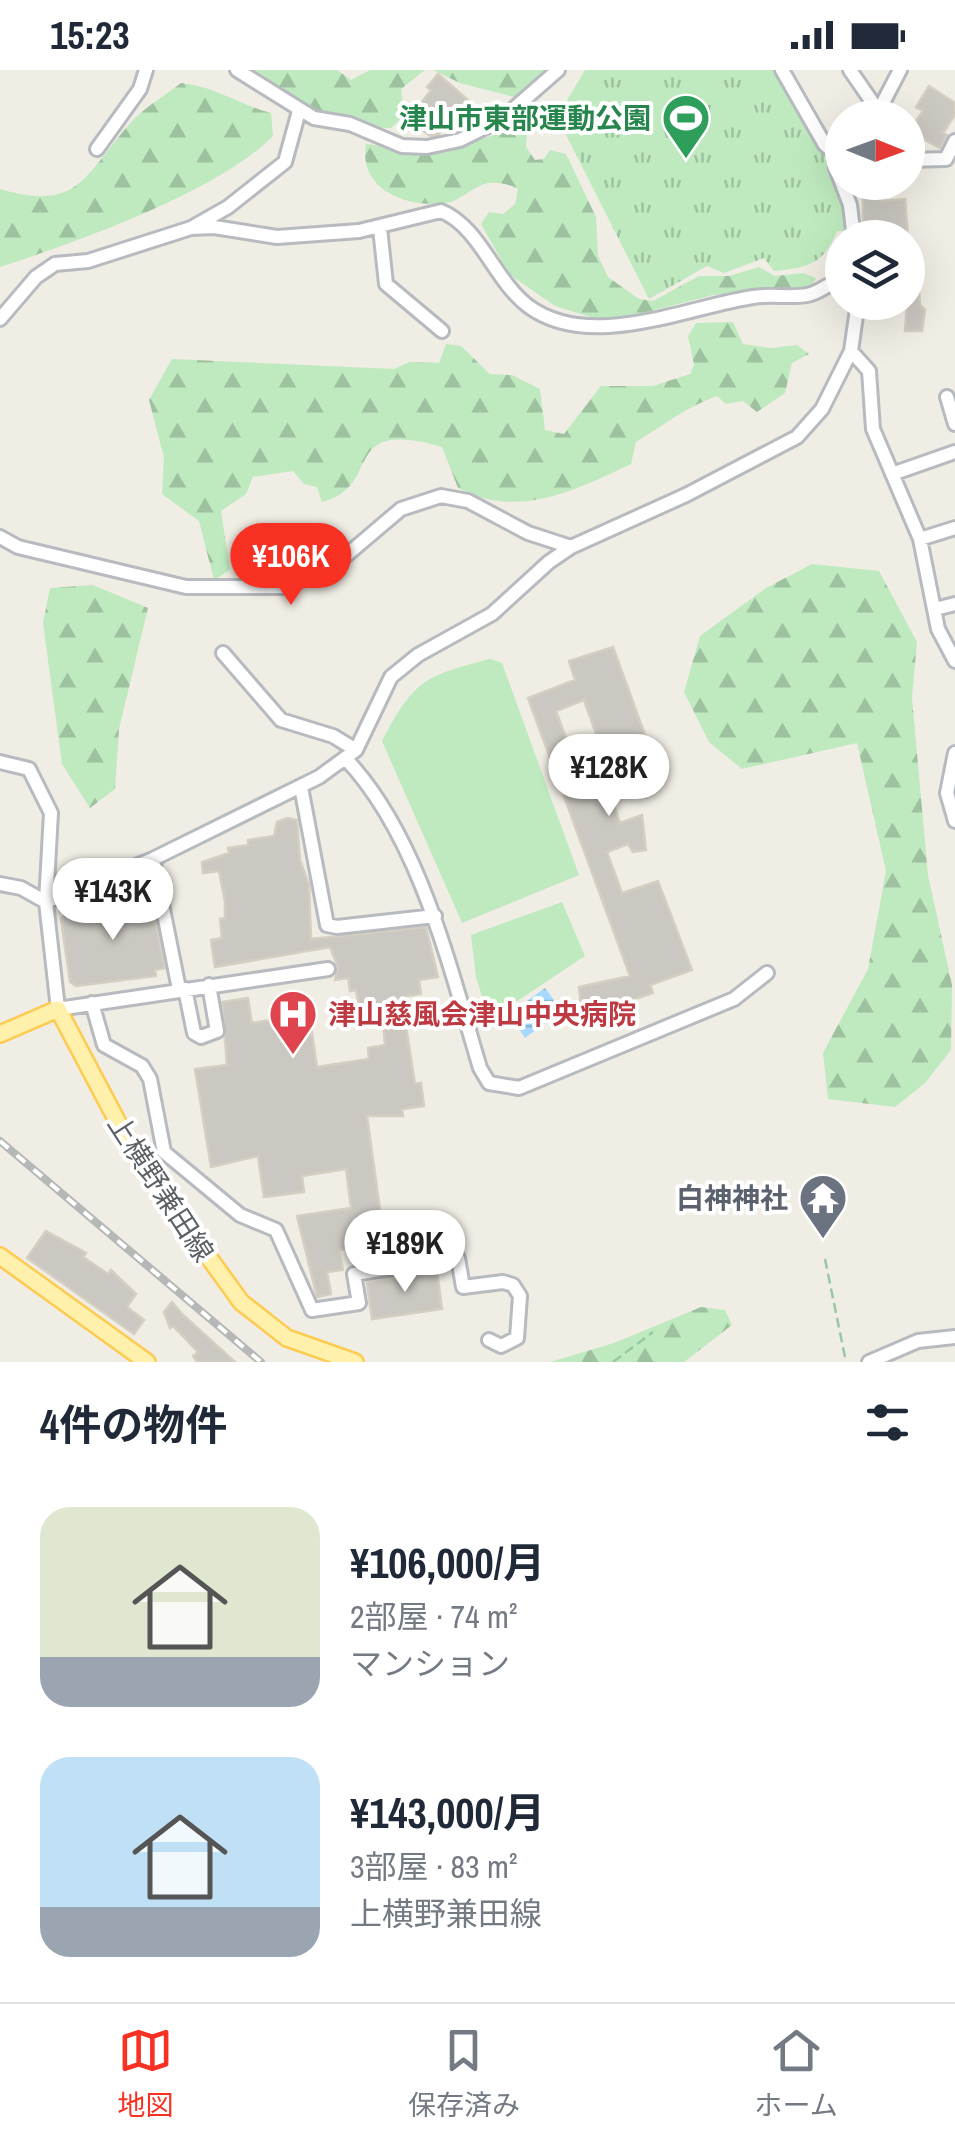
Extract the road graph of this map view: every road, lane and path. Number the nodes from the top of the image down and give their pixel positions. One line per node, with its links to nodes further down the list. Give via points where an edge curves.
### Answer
1 (146, 70): 12 (street)
2 (237, 70): 9 (street)
3 (558, 70): 9 (street, via 502,119 428,147 402,146)
4 (782, 70): 11 (street)
5 (850, 70): 7 (street)
6 (900, 70): 8 (street)
7 (868, 100)
8 (885, 100)
9 (300, 112): 15 (street, via 286,162)
10 (955, 141): 14 (street)
11 (825, 145)
12 (97, 149)
13 (925, 160): 14 (street)
14 (951, 160)
15 (191, 228): 16 (street, via 277,236); 18 (street, via 88,262 55,264)
16 (380, 228): 17 (street, via 433,211 449,214 527,305 546,317 586,324 760,296 805,296); 20 (street, via 386,284)
17 (825, 287)
18 (0, 319)
19 (855, 320): 21 (street)
20 (442, 330)
21 (851, 351): 25 (street, via 869,372 873,429); 29 (street, via 822,409 796,438)
22 (947, 397): 23 (street)
23 (955, 424)
24 (955, 452): 25 (street)
25 (892, 474): 28 (street)
26 (955, 528): 28 (street)
27 (0, 537): 29 (street, via 31,551 186,588 284,587 323,572 401,509 441,496)
28 (920, 540): 31 (street)
29 (571, 547): 35 (street, via 492,614 391,677)
30 (955, 604): 31 (street)
31 (935, 609): 33 (street)
32 (223, 653): 35 (street, via 281,720 333,736)
33 (955, 662)
34 (955, 753): 38 (street, via 947,793)
35 (351, 754): 37 (street); 42 (street)
36 (0, 762): 41 (street, via 29,769 51,813)
37 (301, 787): 39 (street); 42 (street, via 327,924)
38 (955, 821)
39 (153, 860): 41 (street); 46 (street)
40 (0, 884): 41 (street)
41 (46, 902): 48 (street)
42 (435, 916): 44 (street, via 480,1068 489,1083 508,1089 734,1000)
43 (328, 969): 45 (street)
44 (767, 974)
45 (208, 986): 46 (street); 46 (street, via 217,1031 201,1037 194,1033)
46 (182, 989): 47 (street)
47 (92, 1004): 48 (street); 54 (street, via 104,1045 142,1066 150,1078 164,1152 240,1215 276,1230 312,1310 359,1303 354,1274 458,1258 463,1287 503,1282 520,1296 517,1338 501,1346)
48 (58, 1008): 49 (main road); 56 (main road, 上横野兼田線, via 135,1155 241,1302 287,1338)
49 (0, 1034)
50 (0, 1256): 55 (main road)
51 (825, 1259): 58 (path)
52 (653, 1332): 57 (path)
53 (955, 1336): 59 (street, via 918,1341)
54 (489, 1340)
55 (147, 1362)
56 (355, 1362)
57 (613, 1362)
58 (846, 1362)
59 (868, 1362)

